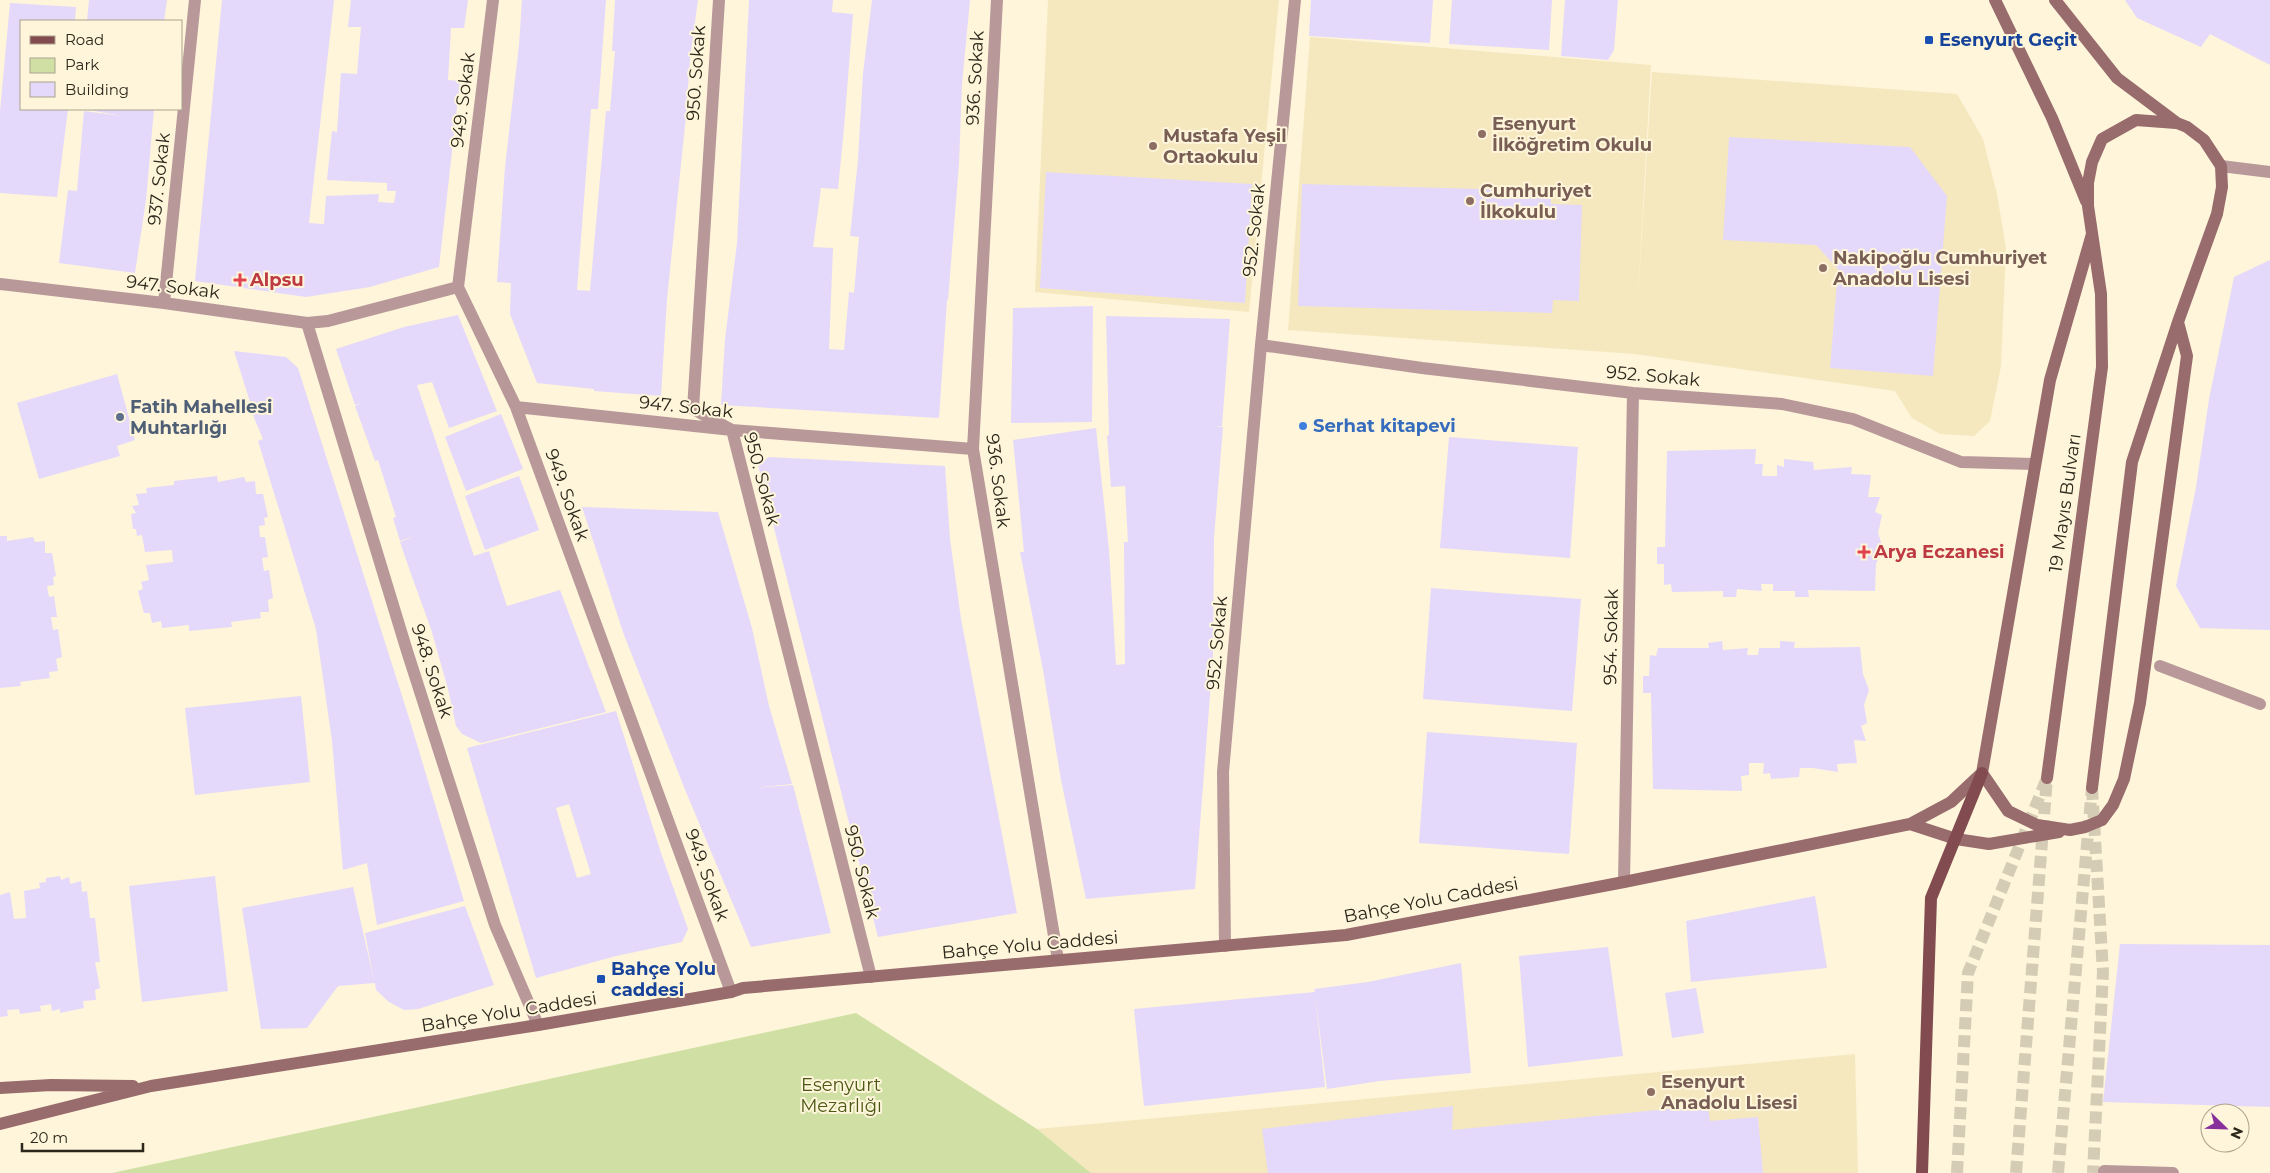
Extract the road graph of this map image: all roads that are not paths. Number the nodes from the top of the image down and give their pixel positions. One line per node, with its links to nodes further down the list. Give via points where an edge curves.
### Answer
1 (195, 0): 15 (street, 937. Sokak)
2 (493, 0): 14 (street, 949. Sokak)
3 (718, 0): 21 (street, 950. Sokak, via 693,409)
4 (997, 0): 22 (street, 936. Sokak)
5 (1295, 0): 18 (street, 952. Sokak)
6 (1994, 0): 11 (main road, via 2052,118)
7 (2055, 0): 8 (main road, via 2117,78)
8 (2177, 123): 9 (main road, via 2204,140); 11 (main road, via 2136,120 2102,139 2092,162)
9 (2221, 166): 10 (street); 16 (main road, via 2222,186 2217,214)
10 (2270, 172)
11 (2088, 206): 12 (main road, 19 Mayıs Bulvarı)
12 (2092, 234): 23 (main road, via 2050,380); 27 (main road, 19 Mayıs Bulvarı, via 2101,294 2102,367)
13 (0, 284): 15 (street, 947. Sokak)
14 (458, 287): 17 (street, 947. Sokak, via 328,321); 20 (street, 949. Sokak)
15 (164, 302): 17 (street, 947. Sokak)
16 (2178, 322): 28 (main road, via 2132,462); 30 (main road, Bahçe Yolu Caddesi, via 2187,356 2140,703 2124,779 2102,820)
17 (308, 323): 37 (street, 948. Sokak, via 407,652 492,915)
18 (1261, 345): 19 (street, 952. Sokak); 33 (street, 952. Sokak, via 1223,772)
19 (1632, 393): 23 (street, 952. Sokak, via 1782,404 1853,419 1961,462); 32 (street, 954. Sokak)
20 (516, 407): 21 (street, 947. Sokak); 36 (street, 949. Sokak)
21 (732, 430): 22 (street, 947. Sokak); 35 (street, 950. Sokak)
22 (973, 449): 34 (street, 936. Sokak)
23 (2035, 464): 26 (main road)
24 (2160, 666): 25 (street)
25 (2260, 704)
26 (1982, 773): 29 (main road, Bahçe Yolu Caddesi, via 1951,802); 30 (main road, via 2008,811 2037,825); 31 (main road)
27 (2046, 778)
28 (2092, 788)
29 (1910, 824): 31 (main road, Bahçe Yolu Caddesi); 32 (main road, Bahçe Yolu Caddesi)
30 (2070, 830): 31 (main road, Bahçe Yolu Caddesi, via 1989,844)
31 (1956, 839): 42 (main road, via 1931,898)
32 (1624, 882): 33 (main road, Bahçe Yolu Caddesi, via 1346,935)
33 (1225, 946): 34 (main road, Bahçe Yolu Caddesi)
34 (1058, 960): 35 (main road, Bahçe Yolu Caddesi)
35 (871, 977): 36 (main road, Bahçe Yolu Caddesi, via 743,988)
36 (731, 992): 37 (main road, Bahçe Yolu Caddesi)
37 (538, 1025): 38 (main road, Bahçe Yolu Caddesi)
38 (151, 1086): 39 (main road, Bahçe Yolu Caddesi); 40 (main road, Bahçe Yolu Caddesi)
39 (0, 1088)
40 (0, 1124)
41 (2104, 1171): 43 (street)
42 (1922, 1173)
43 (2173, 1173)

